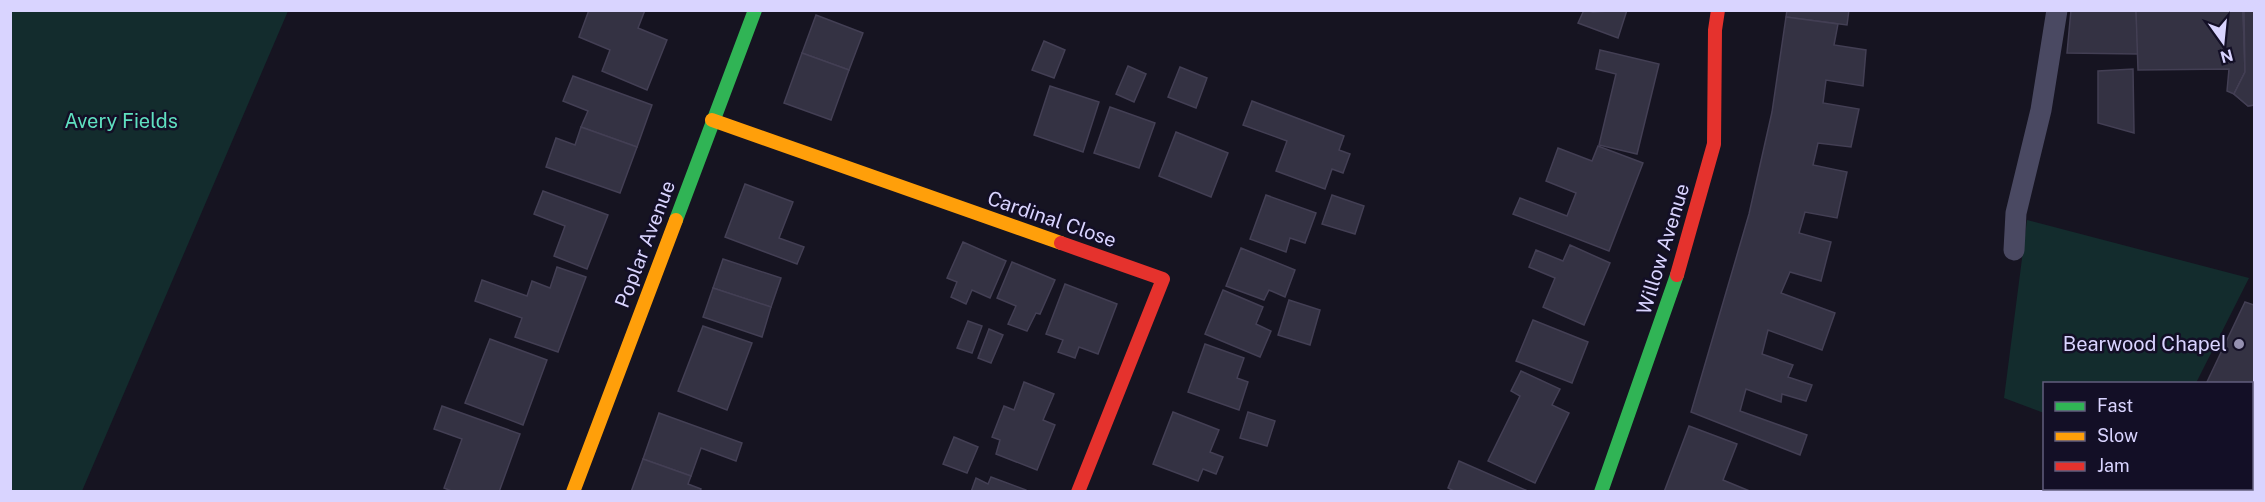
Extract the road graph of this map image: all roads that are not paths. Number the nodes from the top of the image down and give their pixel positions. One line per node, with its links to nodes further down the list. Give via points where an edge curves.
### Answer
1 (755, 10): 4 (street, Poplar Avenue)
2 (1718, 10): 8 (street, Willow Avenue, via 1714,144 1684,255)
3 (2057, 10): 5 (lane, via 2041,110 2016,213)
4 (712, 120): 6 (street, Poplar Avenue); 7 (street, Cardinal Close, via 1163,279)
5 (2014, 250)
6 (573, 492)
7 (1078, 492)
8 (1601, 492)

